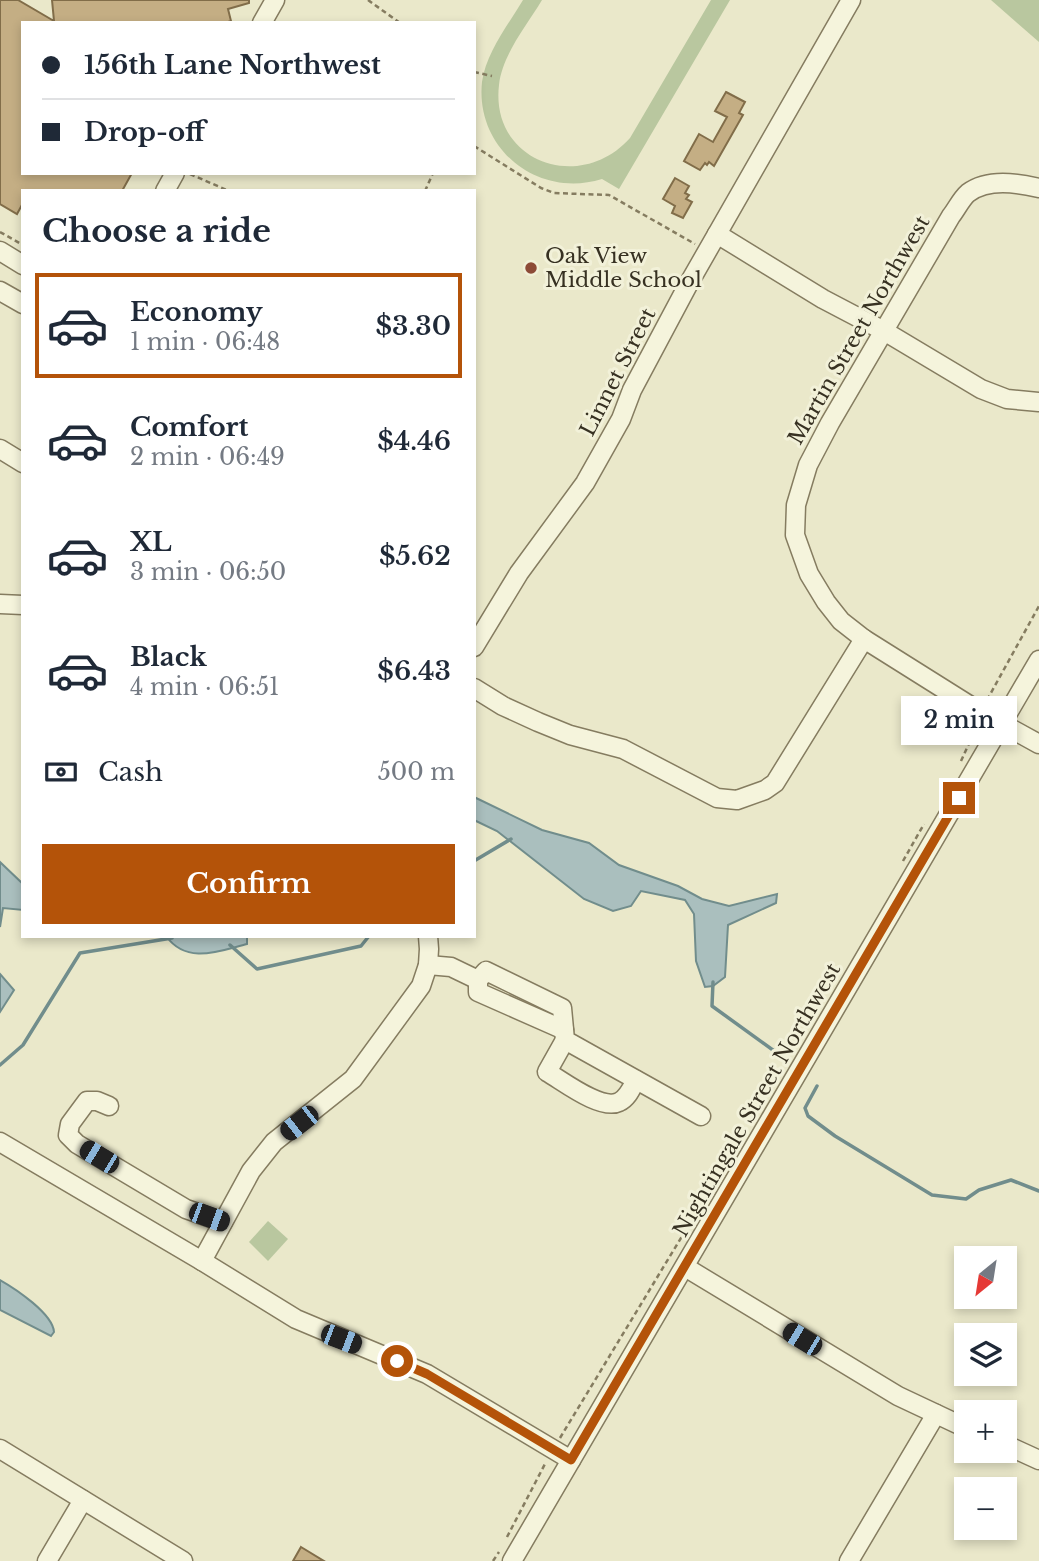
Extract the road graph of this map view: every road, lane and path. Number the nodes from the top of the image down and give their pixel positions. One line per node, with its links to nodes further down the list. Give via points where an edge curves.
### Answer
1 (275, 0): 4 (street)
2 (368, 0): 5 (path)
3 (851, 0): 13 (street, Linnet Street)
4 (263, 21)
5 (397, 21)
6 (476, 72): 7 (path)
7 (492, 76)
8 (476, 147): 16 (path, via 554,193 609,195)
9 (194, 175): 11 (path)
10 (1039, 188): 20 (street, Martin Street Northwest, via 1000,183 967,194)
11 (225, 189)
12 (0, 232): 14 (path)
13 (717, 234): 16 (street, Linnet Street); 20 (street)
14 (21, 244)
15 (0, 251): 17 (street)
16 (707, 251): 28 (street, Linnet Street, via 585,483 519,573)
17 (21, 264)
18 (0, 291): 19 (street)
19 (21, 303)
20 (884, 331): 21 (street, via 985,392); 27 (street, Martin Street Northwest, via 808,465 796,505 795,535 809,574 842,621)
21 (1039, 402)
22 (0, 449): 23 (street)
23 (21, 462)
24 (0, 604): 25 (street)
25 (21, 605)
26 (1039, 607): 31 (path)
27 (864, 639): 30 (street, via 775,783 737,800 717,798 623,749 538,722); 32 (street, Martin Street Northwest)
28 (476, 644)
29 (1039, 660): 32 (street, Nightingale Street Northwest)
30 (476, 689)
31 (986, 701)
32 (1002, 723): 33 (street, Martin Street Northwest); 43 (street, Nightingale Street Northwest)
33 (1039, 744)
34 (428, 938): 35 (street)
35 (428, 965): 36 (street, via 451,967 478,980 486,971 562,1008); 41 (street, via 421,986 354,1079 274,1142 251,1171)
36 (564, 1035): 37 (street); 37 (street, via 547,1072 602,1104 618,1103)
37 (636, 1080): 39 (street)
38 (109, 1106): 41 (street, via 87,1101 69,1124 68,1135 186,1209)
39 (701, 1116)
40 (0, 1142): 42 (street)
41 (223, 1222): 42 (street)
42 (202, 1261): 49 (street, via 296,1319 427,1374)
43 (685, 1268): 44 (street, via 898,1396); 49 (street, Nightingale Street Northwest)
44 (936, 1414): 45 (street); 57 (street)
45 (954, 1422)
46 (0, 1449): 51 (street)
47 (1017, 1450): 50 (street)
48 (547, 1460): 52 (path)
49 (571, 1460): 53 (street, Nightingale Street Northwest)
50 (1039, 1460)
51 (83, 1500): 54 (street); 55 (street)
52 (507, 1537)
53 (507, 1555): 56 (path)
54 (47, 1561)
55 (183, 1561)
56 (493, 1561)
57 (849, 1561)

